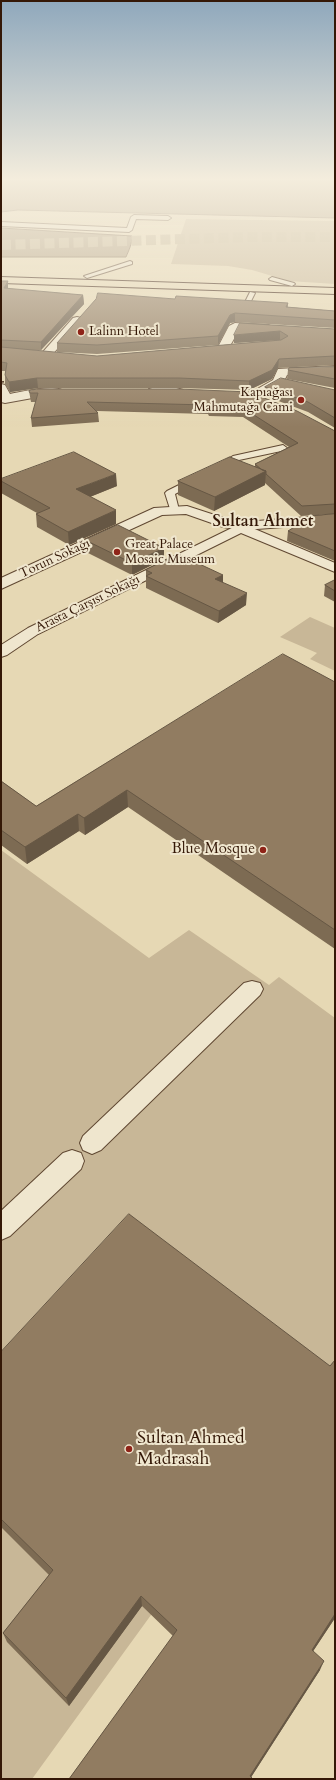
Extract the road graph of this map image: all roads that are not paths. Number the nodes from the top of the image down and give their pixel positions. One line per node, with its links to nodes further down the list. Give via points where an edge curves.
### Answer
1 (130, 264): 3 (lane)
2 (1, 275): 3 (main road)
3 (87, 276): 6 (main road)
4 (272, 279): 6 (lane)
5 (1, 280): 8 (main road)
6 (292, 284): 7 (main road)
7 (335, 286)
8 (335, 291)
9 (252, 293): 10 (lane)
10 (246, 306)
11 (86, 310): 17 (street)
12 (281, 329): 14 (street, via 235,326)
13 (237, 348): 14 (street)
14 (223, 349): 15 (street)
15 (208, 350)
16 (31, 355): 17 (street)
17 (46, 356): 18 (street)
18 (60, 356)
19 (335, 370): 20 (street, via 282,372)
20 (278, 382): 22 (street); 29 (street)
21 (153, 385): 26 (street)
22 (292, 385)
23 (3, 393): 24 (street)
24 (74, 393)
25 (141, 393): 26 (street)
26 (179, 393): 27 (street)
27 (193, 394)
28 (237, 396): 29 (street)
29 (251, 396): 30 (street)
30 (266, 402)
31 (283, 448): 32 (lane, via 236,458 170,493)
32 (174, 510): 34 (street, Torun Sokağı, via 187,510); 36 (street, Torun Sokağı, via 159,511)
33 (335, 519): 34 (street, Torun Sokağı)
34 (243, 527): 35 (street); 37 (street, Arasta Çarşısı Sokağı, via 33,630)
35 (335, 568)
36 (1, 584)
37 (1, 652)
38 (252, 989): 39 (street)
39 (92, 1143)
40 (72, 1161): 41 (street)
41 (1, 1228)

